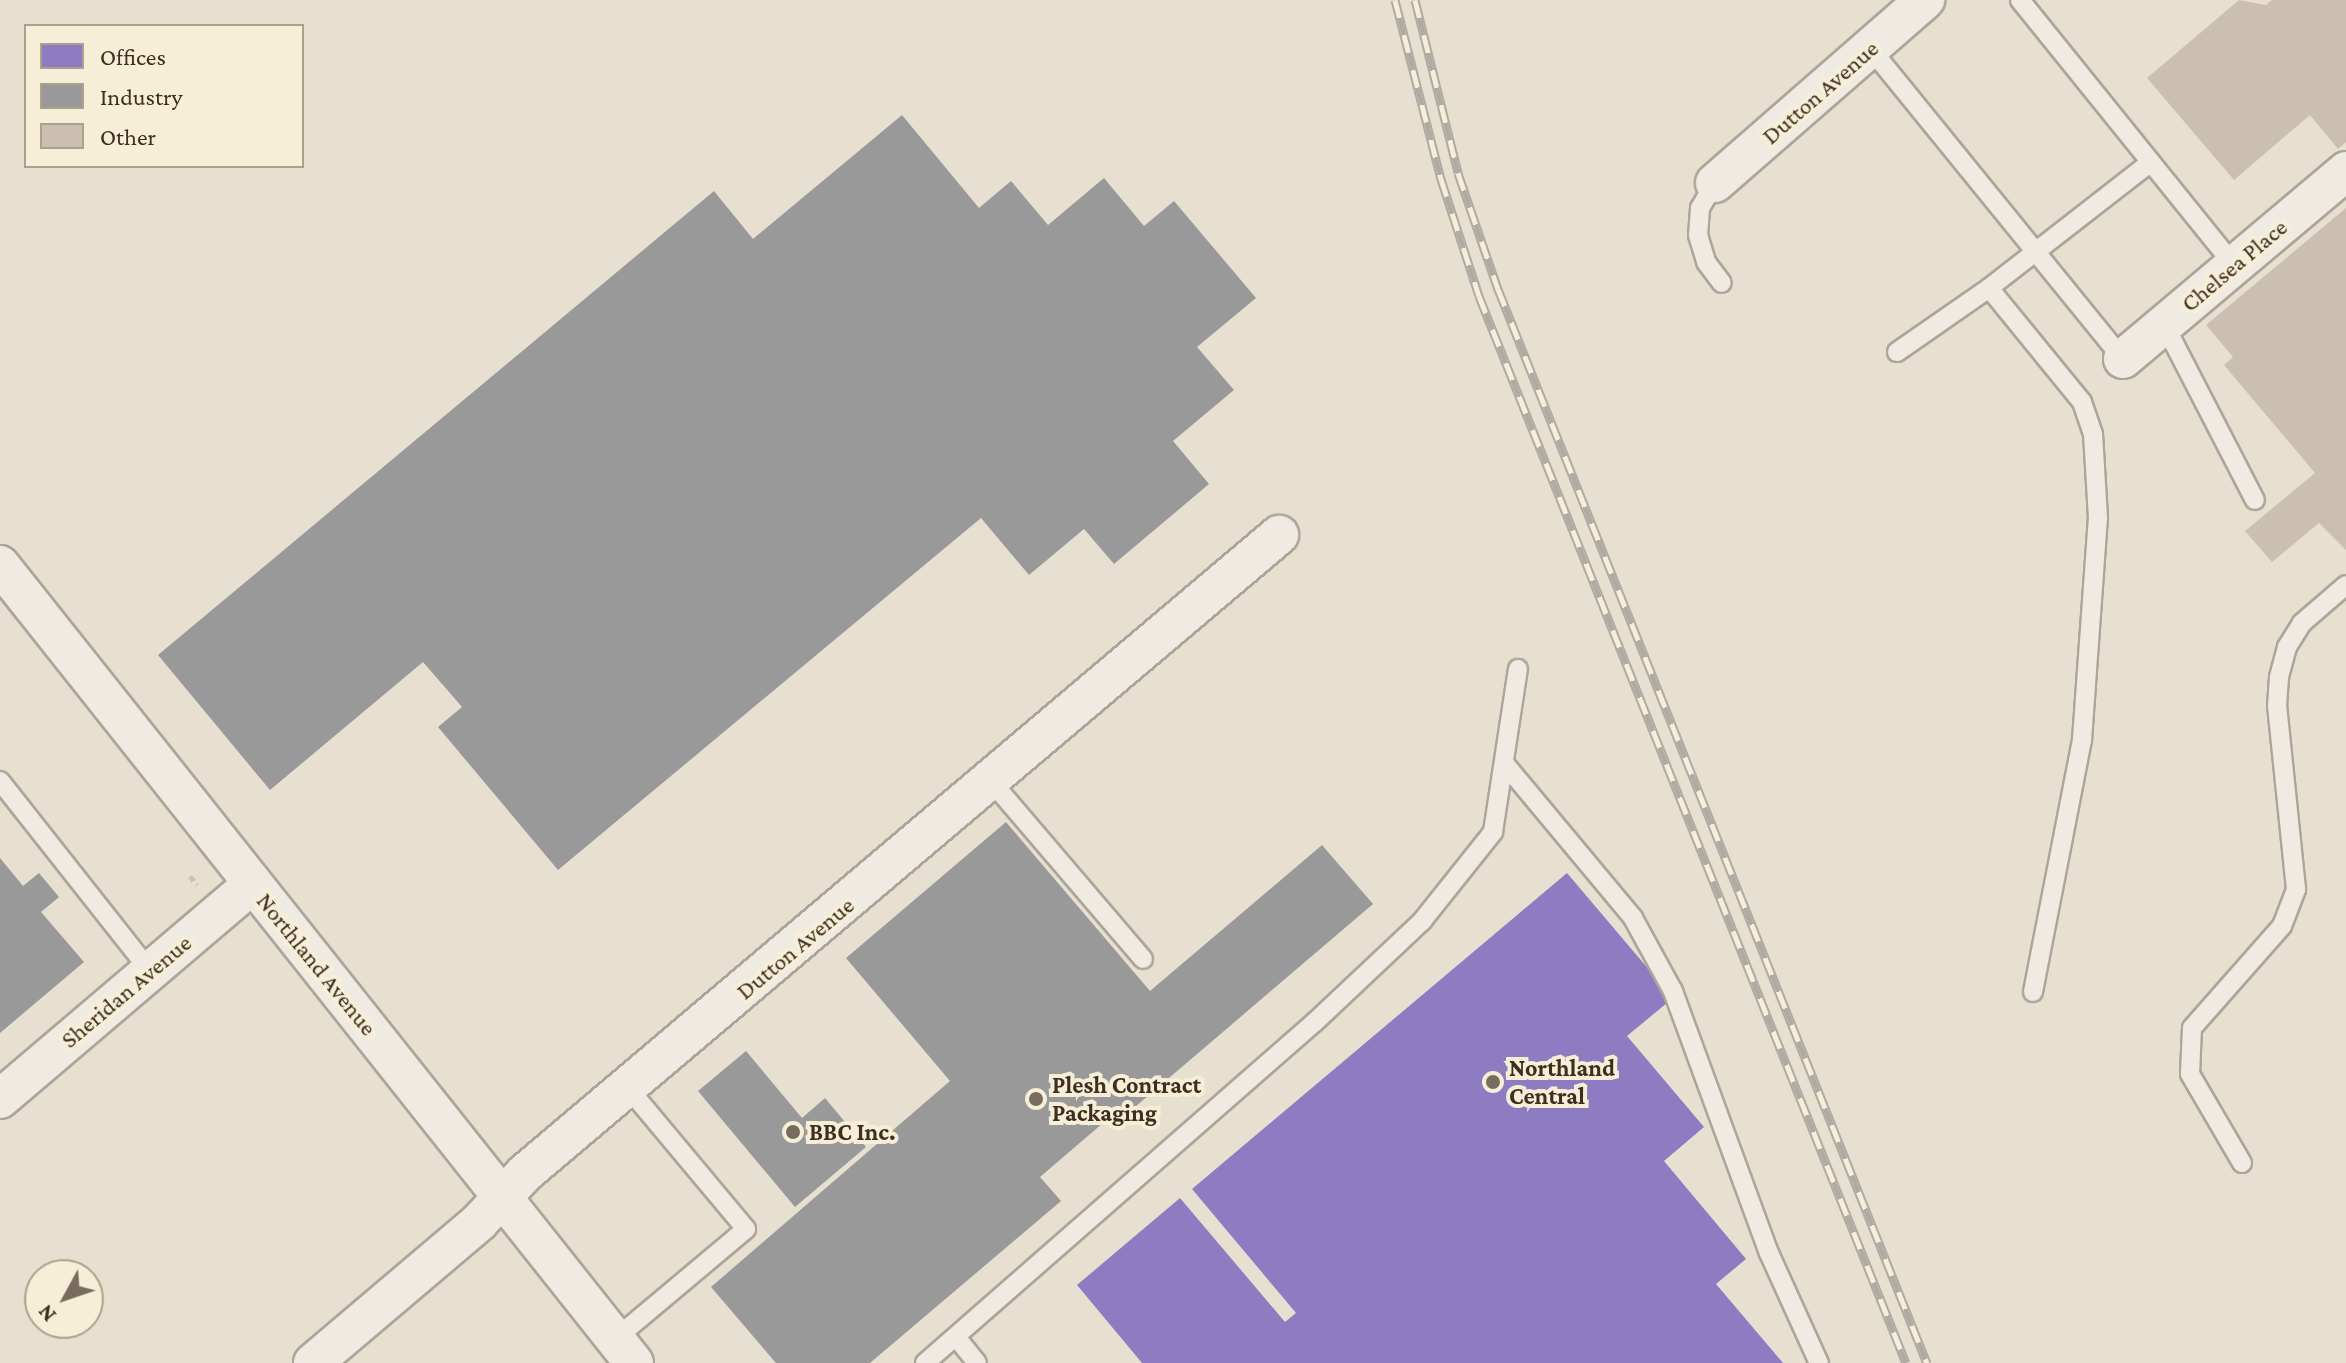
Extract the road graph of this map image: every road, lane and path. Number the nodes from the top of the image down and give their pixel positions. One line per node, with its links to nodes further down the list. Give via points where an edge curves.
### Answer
1 (1925, 0): 3 (street, Dutton Avenue)
2 (2020, 0): 4 (lane)
3 (1870, 48): 6 (street, Dutton Avenue); 7 (lane)
4 (2151, 162): 7 (lane); 8 (lane)
5 (2346, 171): 8 (street, Chelsea Place)
6 (1715, 183): 9 (lane, via 1700,208 1698,235 1706,262)
7 (2037, 253): 10 (lane); 13 (lane)
8 (2234, 265): 11 (street, Chelsea Place)
9 (1722, 283)
10 (1989, 288): 12 (lane); 25 (lane, via 2082,402 2093,434 2098,518 2082,740)
11 (2164, 324): 13 (street, Chelsea Place); 14 (lane)
12 (1897, 352)
13 (2123, 359)
14 (2255, 500)
15 (1279, 535): 21 (street, Dutton Avenue)
16 (0, 565): 22 (street, Northland Avenue)
17 (2346, 585): 28 (lane, via 2302,623 2287,647 2279,677 2277,706 2296,889 2282,926 2192,1028 2190,1074)
18 (1518, 669): 19 (lane)
19 (1504, 763): 30 (lane, via 1493,832 1422,921); 35 (lane, via 1633,918 1673,991 1769,1253)
20 (0, 781): 24 (lane)
21 (991, 781): 23 (lane); 26 (street, Dutton Avenue)
22 (253, 884): 24 (street, Sheridan Avenue); 29 (street, Northland Avenue)
23 (1143, 959)
24 (150, 971): 27 (street, Sheridan Avenue)
25 (2033, 992)
26 (629, 1089): 29 (street, Dutton Avenue); 31 (lane, via 746,1229)
27 (0, 1099)
28 (2242, 1163)
29 (502, 1196): 31 (street, Northland Avenue); 32 (street, Dutton Avenue, via 479,1222)
30 (956, 1337): 33 (lane); 34 (lane)
31 (625, 1351)
32 (313, 1363)
33 (925, 1363)
34 (977, 1363)
35 (1819, 1363)

